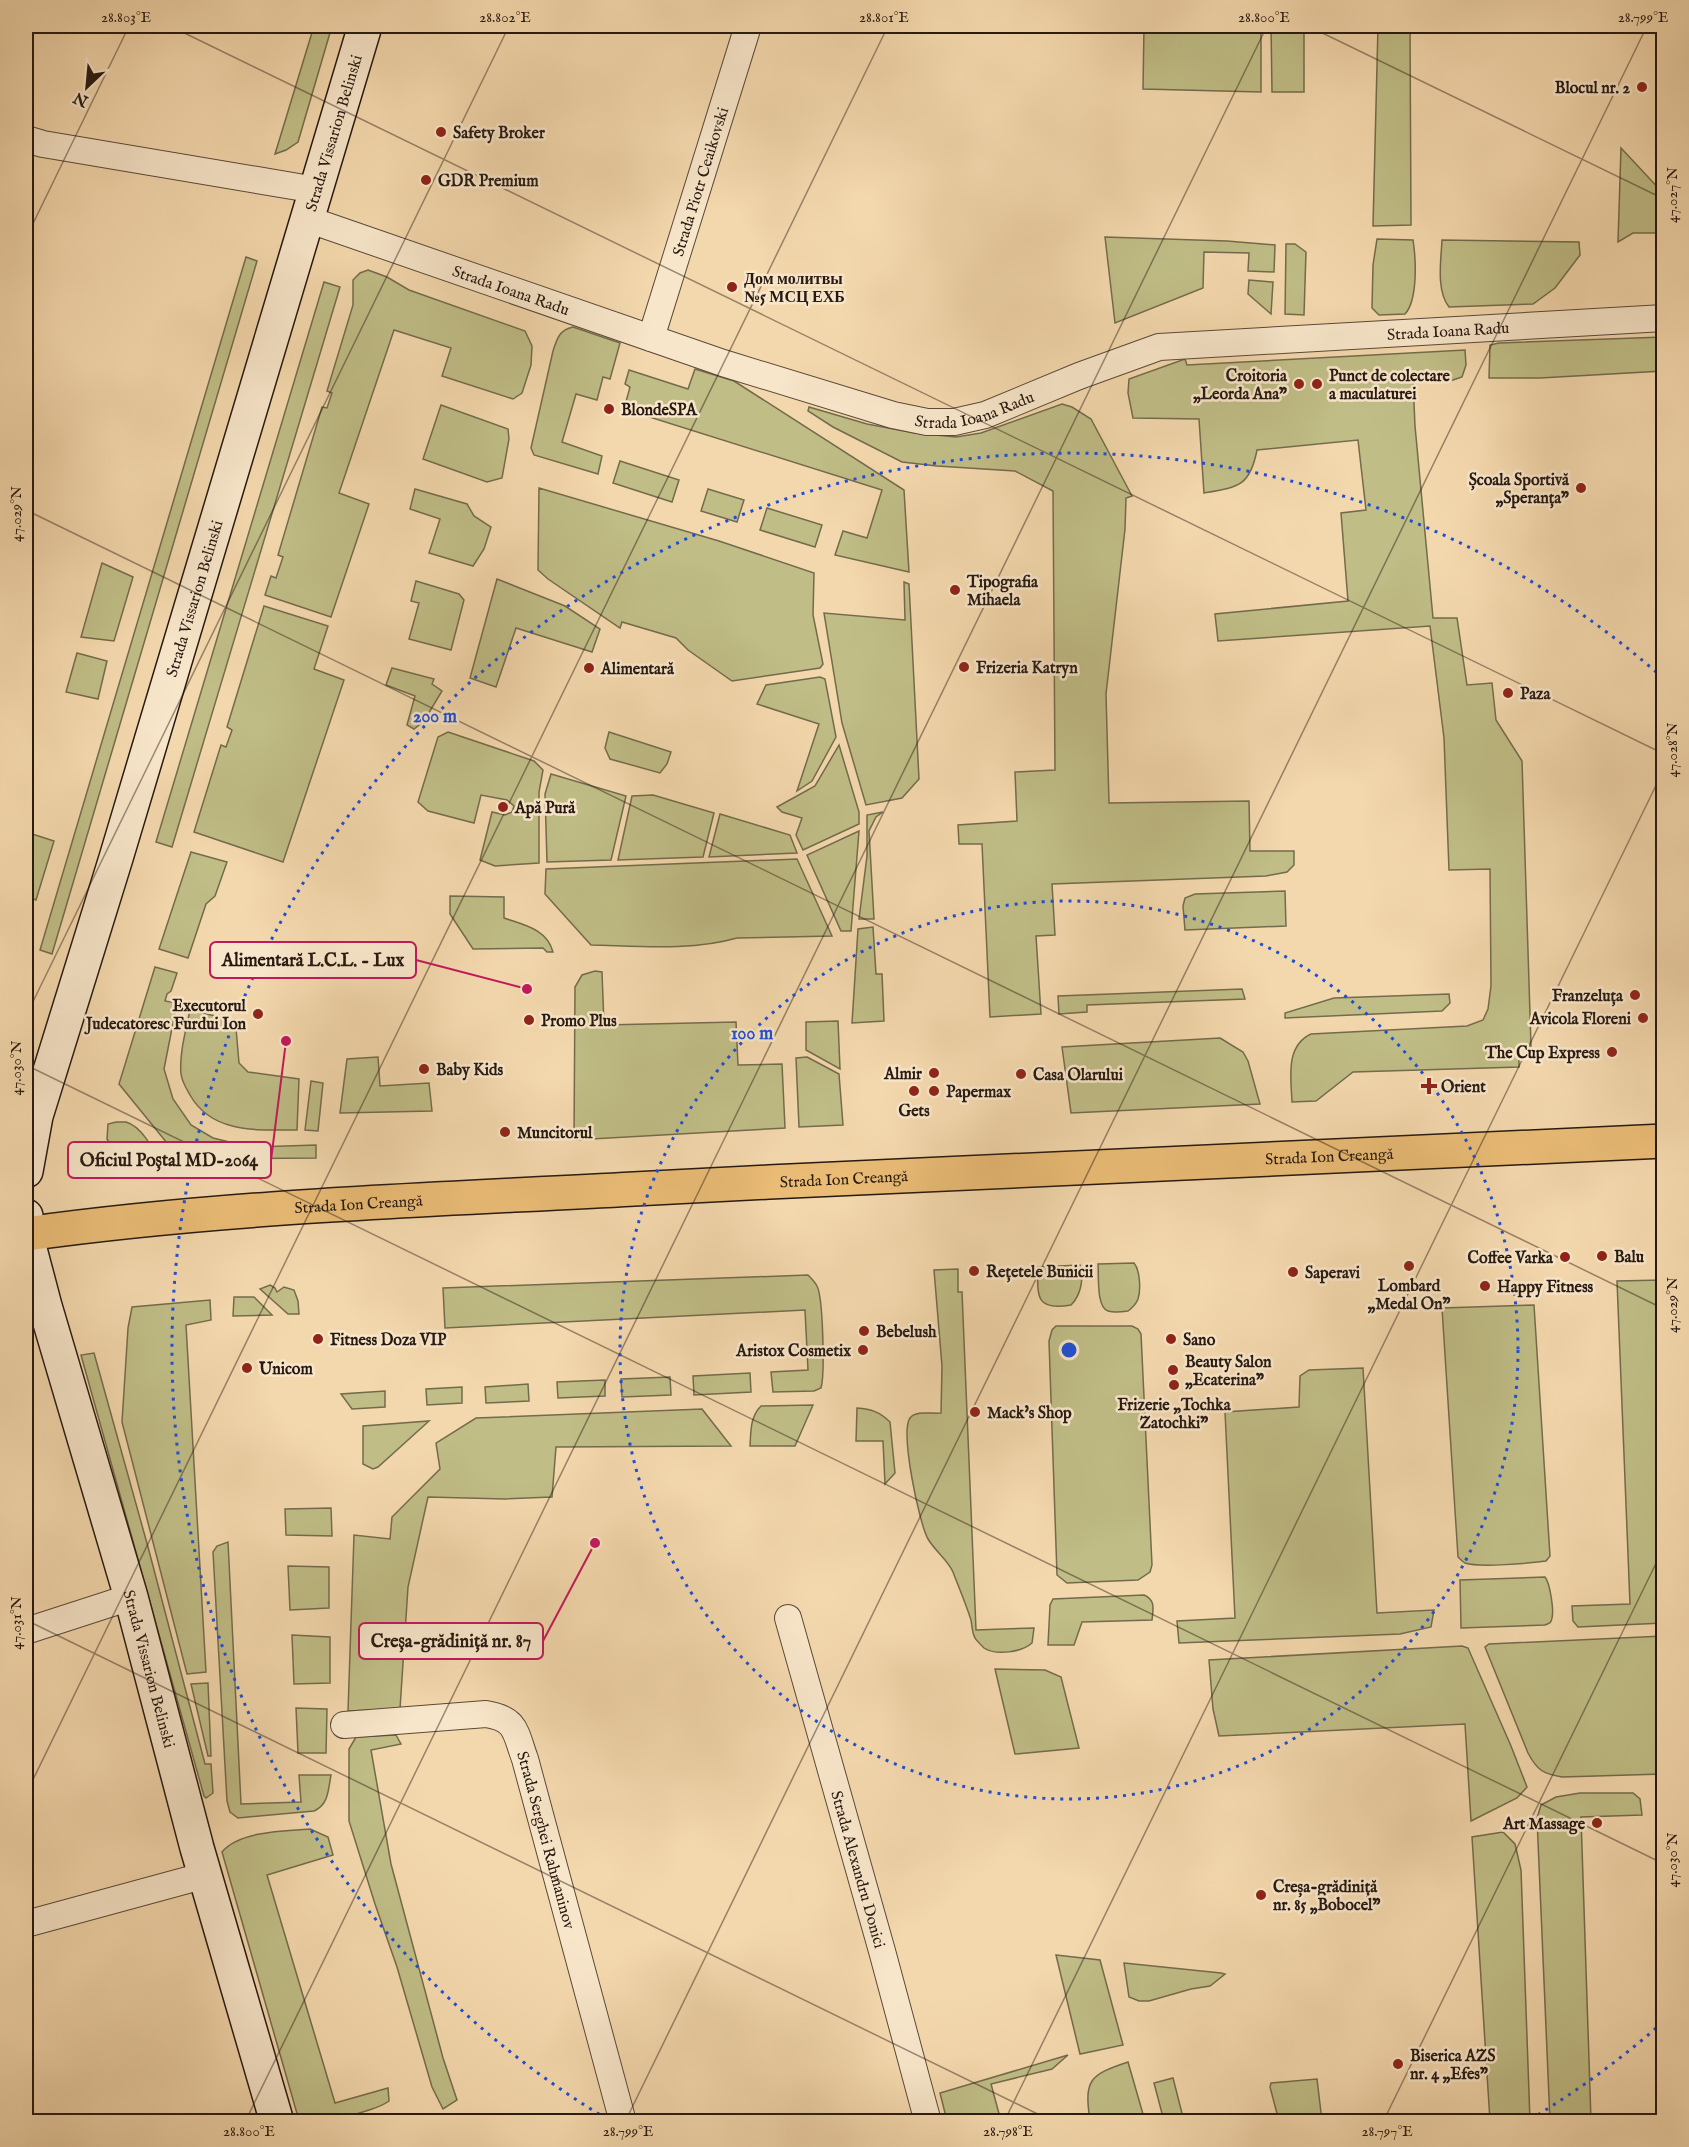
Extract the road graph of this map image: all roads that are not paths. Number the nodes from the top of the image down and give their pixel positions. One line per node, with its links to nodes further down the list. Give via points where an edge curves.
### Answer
1 (365, 26): 4 (main road, Strada Vissarion Belinski)
2 (748, 26): 6 (street, Strada Piotr Ceaikovski)
3 (26, 139): 4 (street, Strada Ioana Radu)
4 (311, 205): 6 (street, Strada Ioana Radu); 8 (main road, Strada Vissarion Belinski, via 36,1116)
5 (1664, 318): 6 (street, Strada Ioana Radu, via 1159,347 985,416 954,422 927,422 893,415)
6 (651, 338)
7 (1664, 1141): 10 (main road, Strada Ion Creangă, via 326,1206 123,1221)
8 (26, 1171)
9 (26, 1216): 10 (main road, Strada Vissarion Belinski)
10 (26, 1234): 11 (main road, Strada Vissarion Belinski)
11 (130, 1597): 13 (street); 15 (main road, Strada Vissarion Belinski)
12 (788, 1618): 19 (street, Strada Alexandru Donici)
13 (26, 1631)
14 (344, 1725): 18 (street, Strada Serghei Rahmaninov, via 486,1714 503,1717 514,1728)
15 (206, 1875): 16 (street); 17 (main road, Strada Vissarion Belinski)
16 (26, 1924)
17 (277, 2121)
18 (623, 2121)
19 (928, 2121)

